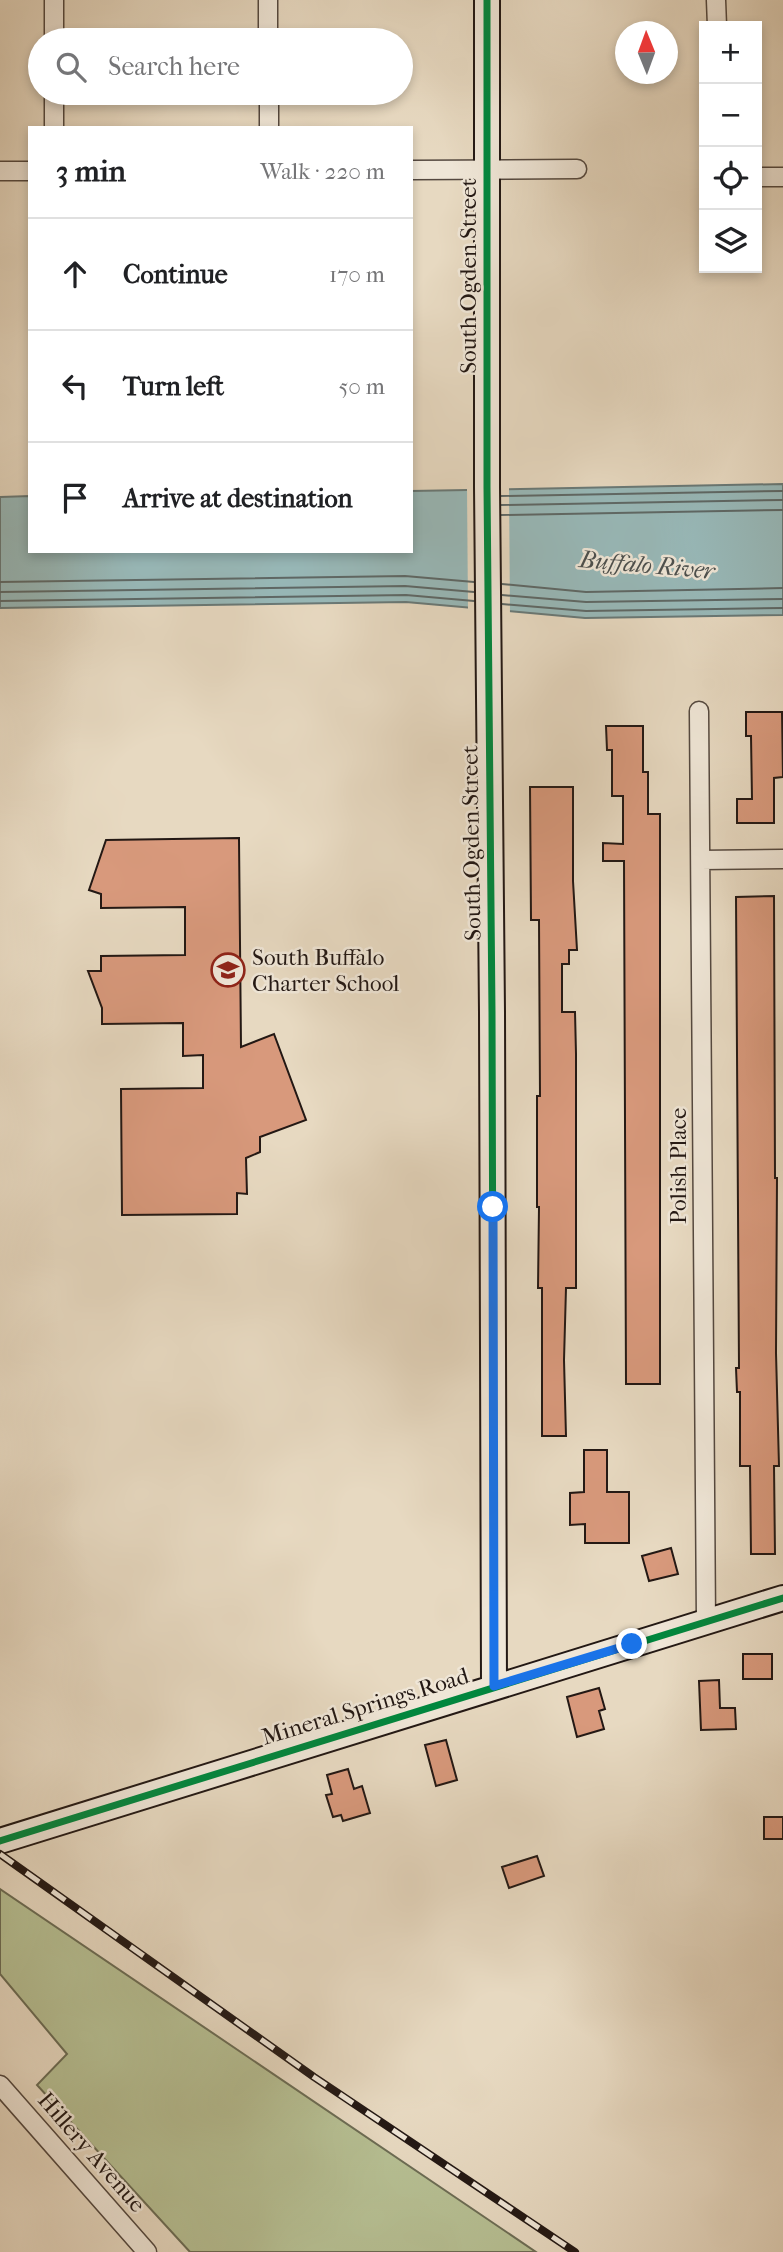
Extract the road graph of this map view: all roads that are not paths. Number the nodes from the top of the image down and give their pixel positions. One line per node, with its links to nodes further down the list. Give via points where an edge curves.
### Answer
1 (54, 0): 6 (street)
2 (268, 0): 7 (street)
3 (487, 0): 14 (street, South Ogden Street)
4 (716, 0): 5 (street)
5 (717, 21)
6 (54, 28)
7 (268, 28)
8 (54, 105): 10 (street)
9 (269, 105): 11 (street)
10 (54, 126)
11 (269, 126)
12 (577, 169): 14 (street)
13 (413, 170): 14 (street)
14 (488, 170): 24 (street, South Ogden Street)
15 (0, 171): 16 (street)
16 (28, 171)
17 (762, 177): 18 (street)
18 (783, 177)
19 (699, 710): 21 (street, Polish Place)
20 (783, 859): 21 (street)
21 (701, 860): 23 (street, Polish Place)
22 (783, 1598): 23 (street, Mineral Springs Road)
23 (706, 1622): 24 (street, Mineral Springs Road)
24 (494, 1686): 25 (street, Mineral Springs Road)
25 (0, 1841)
26 (0, 2085): 27 (street, Hillery Avenue)
27 (147, 2252)

